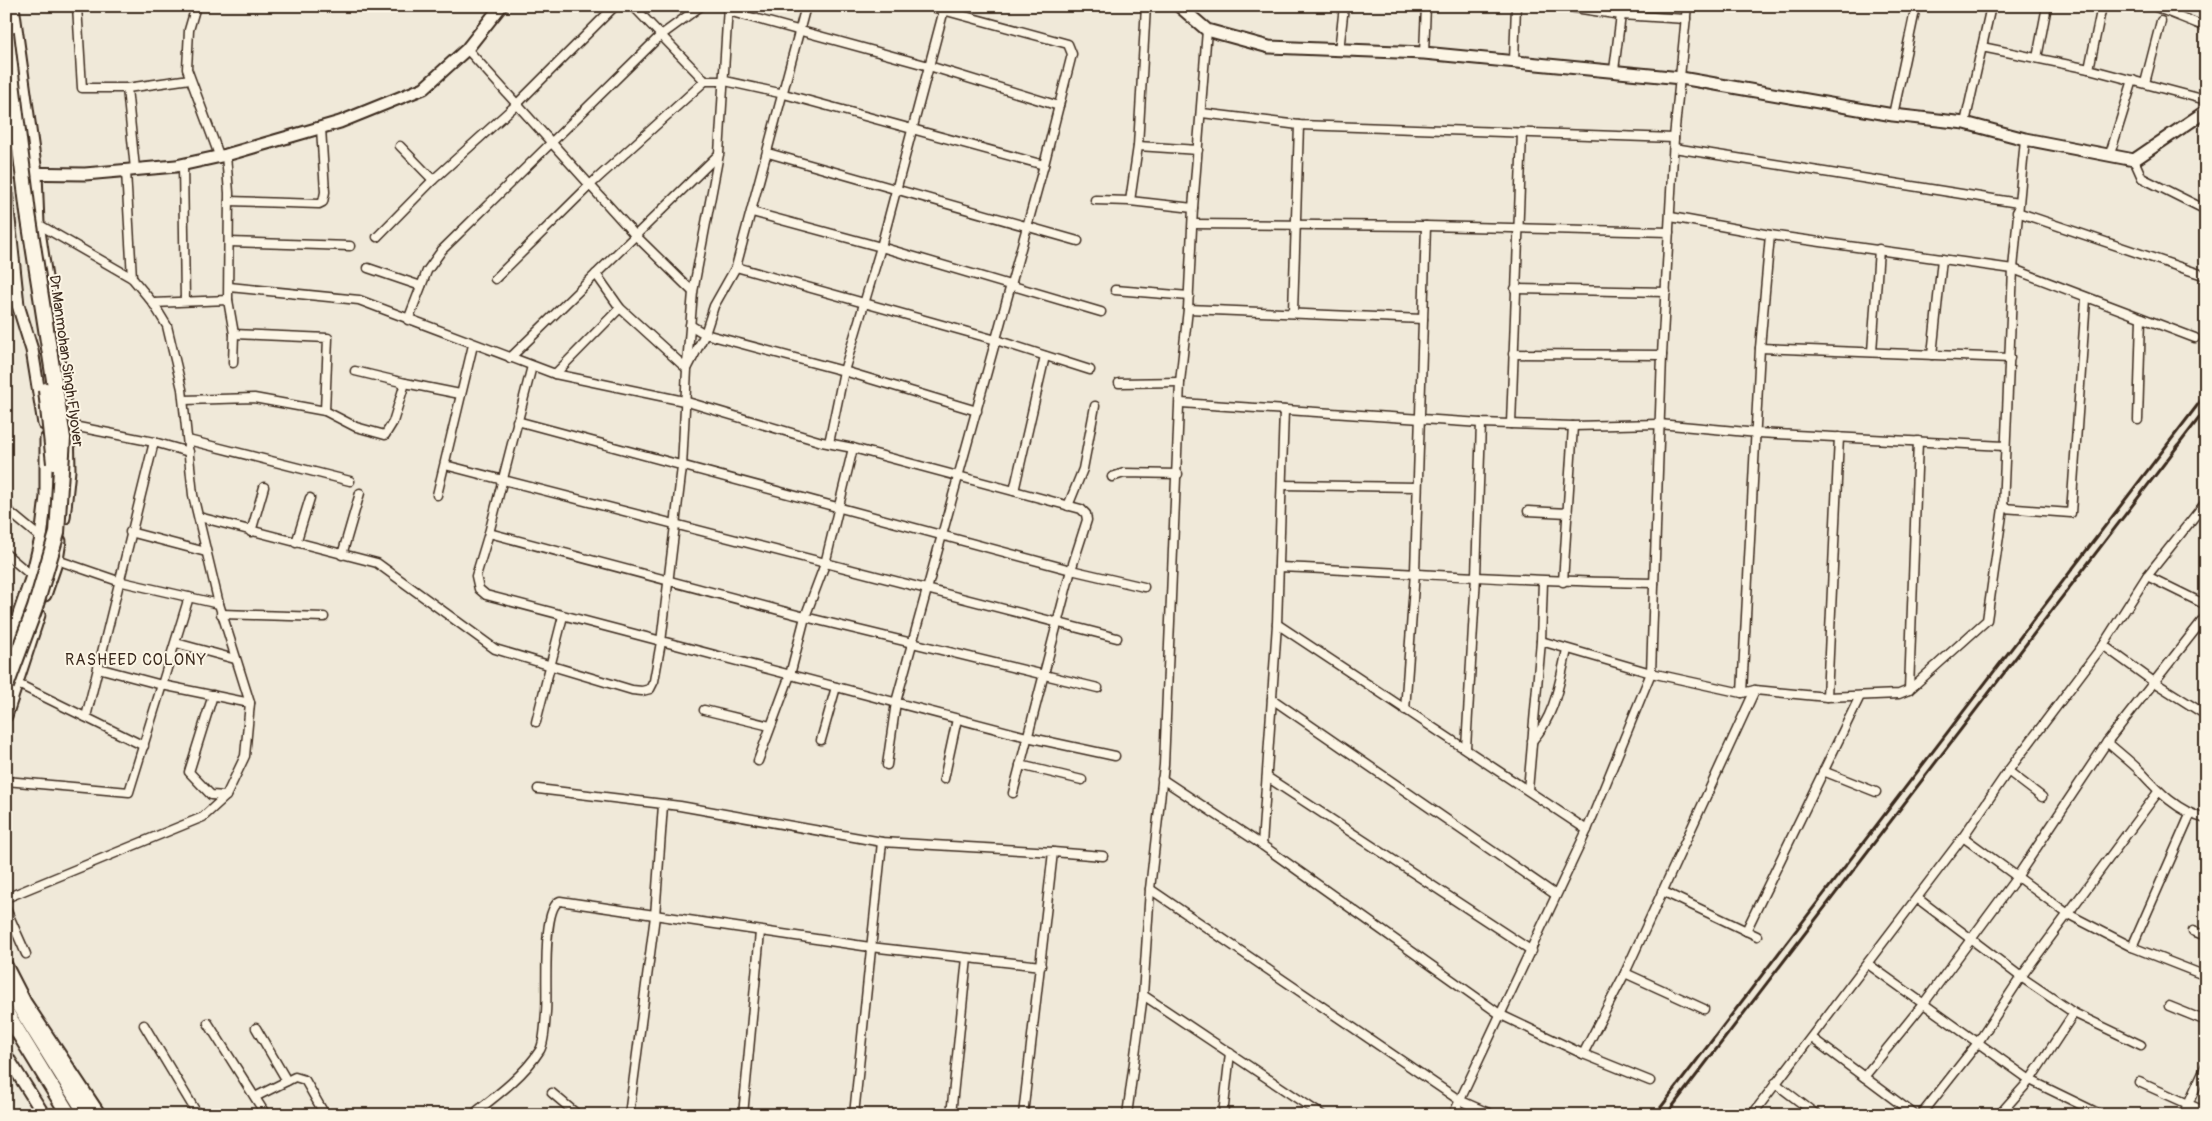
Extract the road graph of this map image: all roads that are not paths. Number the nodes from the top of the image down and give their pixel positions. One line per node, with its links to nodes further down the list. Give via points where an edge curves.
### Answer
1 (13, 6): 79 (street)
2 (77, 6): 49 (street, via 82,88)
3 (196, 6): 44 (street, via 190,30 187,69)
4 (615, 6): 52 (street)
5 (633, 6): 33 (street)
6 (701, 6): 33 (street)
7 (806, 6): 31 (street)
8 (928, 6): 24 (street)
9 (1146, 6): 67 (street)
10 (1179, 6): 30 (street)
11 (1344, 6): 36 (street)
12 (1426, 6): 37 (street)
13 (1516, 6): 39 (street)
14 (1562, 6): 22 (street)
15 (1687, 6): 27 (street)
16 (1916, 6): 57 (street)
17 (1991, 6): 34 (street)
18 (2047, 6): 38 (street)
19 (2102, 6): 41 (street)
20 (2154, 6): 25 (street)
21 (498, 7): 35 (street)
22 (1573, 7): 26 (street)
23 (728, 9): 31 (street); 47 (street)
24 (944, 9): 40 (street); 54 (street, via 1068,44 1072,54)
25 (2171, 10): 29 (street)
26 (1621, 15): 27 (street); 42 (street)
27 (1686, 19): 43 (street)
28 (2161, 21): 48 (street)
29 (2206, 27)
30 (1207, 30): 36 (street, via 1269,47); 56 (street)
31 (799, 31): 40 (street); 50 (street)
32 (6, 33): 259 (highway, Dr.Manmohan Singh Flyover, bridge, via 28,213 63,438 57,533)
33 (660, 36): 46 (street); 65 (street)
34 (1982, 46): 38 (street); 58 (street)
35 (467, 49): 52 (street); 60 (street, via 424,88)
36 (1339, 51): 37 (street)
37 (1424, 54): 39 (street)
38 (2037, 58): 41 (street)
39 (1514, 62): 42 (street)
40 (929, 66): 54 (street); 61 (street)
41 (2089, 69): 45 (street)
42 (1614, 70): 43 (street)
43 (1681, 78): 57 (street); 63 (street)
44 (190, 79): 49 (street); 73 (street)
45 (2134, 80): 48 (street); 72 (street)
46 (705, 81): 47 (street); 81 (street)
47 (725, 81): 50 (street); 71 (street)
48 (2145, 83): 51 (street)
49 (127, 88): 77 (street)
50 (784, 94): 61 (street); 70 (street)
51 (2206, 100)
52 (516, 105): 65 (street); 80 (street)
53 (6, 106): 252 (highway, Dr.Manmohan Singh Flyover, bridge, via 54,454 49,531 37,578)
54 (1059, 106): 76 (street)
55 (2206, 111): 74 (street)
56 (1202, 113): 59 (street); 69 (street)
57 (1893, 115): 58 (street)
58 (1965, 123): 64 (street)
59 (1299, 125): 62 (street); 96 (street)
60 (321, 128): 73 (street); 86 (street, via 323,202)
61 (913, 128): 76 (street); 82 (street)
62 (1522, 133): 63 (street); 98 (street)
63 (1674, 138): 68 (street)
64 (2025, 139): 72 (street); 87 (street)
65 (550, 143): 81 (street); 116 (street, via 442,250)
66 (400, 146): 80 (street)
67 (1138, 146): 69 (street); 85 (street)
68 (1674, 148): 87 (street); 92 (street)
69 (1198, 150): 88 (street)
70 (768, 153): 82 (street); 90 (street)
71 (719, 154): 100 (street); 121 (street)
72 (2110, 154): 74 (street)
73 (222, 155): 75 (street); 86 (street)
74 (2134, 160): 89 (street, via 2142,178)
75 (183, 164): 77 (street); 126 (street)
76 (1044, 165): 95 (street)
77 (131, 170): 79 (street, via 85,174); 114 (street)
78 (6, 173): 79 (street)
79 (36, 173): 93 (street)
80 (433, 180): 102 (street)
81 (591, 184): 100 (street); 115 (street)
82 (897, 190): 95 (street); 106 (street)
83 (6, 191): 212 (street, via 18,305 32,350 46,440 46,497)
84 (1095, 200): 85 (street)
85 (1130, 200): 88 (street)
86 (229, 201): 104 (street)
87 (2018, 203): 91 (street)
88 (1193, 208): 94 (street)
89 (2206, 210)
90 (752, 212): 106 (street); 109 (street)
91 (2016, 212): 111 (street); 113 (street)
92 (1671, 217): 99 (street); 101 (street)
93 (38, 224): 114 (street); 174 (street)
94 (1193, 224): 96 (street); 123 (street)
95 (1026, 225): 103 (street); 117 (street)
96 (1294, 226): 97 (street); 132 (street)
97 (1426, 226): 98 (street); 134 (street)
98 (1519, 228): 99 (street); 119 (street)
99 (1669, 232): 122 (street)
100 (635, 234): 112 (street); 121 (street)
101 (1770, 235): 107 (street); 142 (street)
102 (377, 237)
103 (1078, 241)
104 (229, 242): 105 (street); 118 (street)
105 (350, 246)
106 (881, 246): 117 (street); 128 (street)
107 (1879, 250): 108 (street); 143 (street)
108 (1942, 259): 111 (street); 145 (street)
109 (736, 267): 128 (street); 138 (street, via 714,306)
110 (368, 268): 116 (street)
111 (2013, 269): 124 (street); 149 (street)
112 (596, 274): 129 (street); 148 (street)
113 (2206, 276)
114 (132, 278): 127 (street)
115 (495, 279)
116 (421, 286): 135 (street)
117 (1010, 286): 131 (street); 140 (street)
118 (229, 287): 125 (street); 135 (street, via 360,300)
119 (1516, 289): 122 (street); 144 (street)
120 (1115, 290): 123 (street)
121 (692, 292): 136 (street)
122 (1666, 292): 146 (street)
123 (1189, 296): 130 (street)
124 (2086, 298): 133 (street); 202 (street, via 2071,513)
125 (228, 300): 126 (street); 137 (street)
126 (185, 301): 127 (street)
127 (153, 303): 161 (street, via 167,326)
128 (863, 304): 140 (street); 155 (street)
129 (620, 308): 152 (street); 156 (street)
130 (1188, 309): 132 (street); 157 (street)
131 (1101, 312)
132 (1293, 312): 134 (street)
133 (2141, 318): 139 (street); 169 (street)
134 (1423, 319): 168 (street)
135 (408, 320): 141 (street)
136 (690, 325): 138 (street); 152 (street)
137 (234, 334): 150 (street); 166 (street, via 328,338)
138 (705, 334): 152 (street); 155 (street)
139 (2195, 338)
140 (996, 340): 147 (street); 167 (street)
141 (473, 344): 148 (street); 160 (street)
142 (1760, 348): 143 (street); 176 (street)
143 (1872, 352): 145 (street)
144 (1513, 354): 146 (street); 172 (street)
145 (1932, 354): 149 (street)
146 (1662, 355): 173 (street)
147 (1045, 356): 153 (street); 195 (street)
148 (510, 358): 151 (street)
149 (2010, 358): 182 (street)
150 (233, 363)
151 (532, 366): 156 (street); 170 (street)
152 (686, 369): 162 (street)
153 (1090, 370)
154 (355, 371): 158 (street)
155 (844, 371): 167 (street); 181 (street)
156 (555, 374): 162 (street)
157 (1180, 382): 159 (street); 163 (street)
158 (405, 383): 160 (street); 166 (street, via 393,422 385,435 356,427)
159 (1119, 383)
160 (460, 394): 185 (street)
161 (184, 400): 166 (street, via 254,398); 178 (street)
162 (684, 401): 181 (street); 186 (street)
163 (1181, 403): 165 (street); 187 (street)
164 (1095, 406): 200 (street, via 1082,469)
165 (1284, 410): 168 (street); 192 (street)
166 (325, 411)
167 (977, 411): 188 (street)
168 (1421, 418): 171 (street); 194 (street)
169 (2138, 420)
170 (517, 421): 186 (street); 191 (street)
171 (1481, 423): 172 (street); 223 (street)
172 (1511, 424): 175 (street)
173 (1659, 424): 175 (street); 176 (street); 229 (street)
174 (68, 425): 180 (street); 217 (street, via 69,470)
175 (1573, 426): 205 (street)
176 (1758, 433): 177 (street); 265 (street)
177 (1839, 437): 179 (street); 268 (street)
178 (188, 440): 184 (street); 190 (street)
179 (1918, 441): 182 (street); 264 (street)
180 (154, 442): 184 (street); 208 (street)
181 (829, 443): 183 (street)
182 (2004, 446): 202 (street)
183 (853, 448): 188 (street); 201 (street)
184 (189, 452): 206 (street, via 193,495)
185 (445, 465): 191 (street); 197 (street)
186 (682, 466): 201 (street); 207 (street)
187 (1178, 474): 189 (street, via 1124,472); 295 (street)
188 (959, 477): 195 (street); 211 (street)
189 (1112, 477)
190 (350, 481)
191 (503, 481): 207 (street); 210 (street)
192 (1282, 485): 194 (street); 219 (street)
193 (264, 487): 209 (street)
194 (1417, 488): 221 (street)
195 (1014, 492): 200 (street)
196 (360, 493): 216 (street)
197 (437, 495)
198 (310, 498): 213 (street)
199 (2206, 502): 224 (street)
200 (1068, 506): 220 (street, via 1081,509 1087,520)
201 (838, 507): 211 (street); 218 (street)
202 (2003, 508): 264 (street, via 1987,620)
203 (6, 509): 212 (street)
204 (1528, 511): 205 (street)
205 (1568, 513): 228 (street)
206 (199, 517): 209 (street); 214 (street)
207 (675, 524): 218 (street); 226 (street)
208 (130, 532): 214 (street); 225 (street)
209 (251, 532): 213 (street)
210 (490, 533): 226 (street); 236 (street, via 476,576 479,589 486,595)
211 (942, 536): 220 (street); 231 (street)
212 (41, 538): 222 (street)
213 (296, 543): 216 (street)
214 (206, 552): 233 (street)
215 (6, 554): 222 (street)
216 (342, 555): 253 (street, via 377,562 495,649)
217 (57, 560): 225 (street); 249 (street)
218 (825, 564): 231 (street); 237 (street)
219 (1279, 567): 221 (street); 241 (street)
220 (1072, 570): 230 (street); 240 (street)
221 (1415, 572): 223 (street); 273 (street)
222 (32, 576): 248 (street)
223 (1476, 576): 227 (street); 285 (street)
224 (2147, 576): 234 (street); 247 (street)
225 (118, 581): 232 (street); 254 (street)
226 (668, 581): 237 (street); 244 (street)
227 (1543, 581): 228 (street); 243 (street)
228 (1563, 582): 229 (street)
229 (1654, 583): 255 (street)
230 (1144, 586)
231 (928, 588): 240 (street); 245 (street)
232 (189, 597): 233 (street); 246 (street)
233 (219, 604): 235 (street)
234 (2206, 605)
235 (221, 614): 239 (street); 251 (street)
236 (563, 616): 244 (street); 253 (street)
237 (805, 616): 245 (street); 256 (street)
238 (2206, 616): 258 (street)
239 (324, 617)
240 (1057, 623): 242 (street); 257 (street)
241 (1277, 624): 269 (street); 273 (street)
242 (1117, 638)
243 (1541, 641): 250 (street); 282 (street)
244 (661, 642): 253 (street, via 654,681 650,688 642,691); 256 (street)
245 (913, 642): 257 (street); 270 (street)
246 (176, 643): 251 (street); 260 (street)
247 (2103, 644): 258 (street); 291 (street)
248 (8, 646): 249 (street)
249 (28, 649): 259 (street)
250 (1567, 650): 255 (street); 282 (street, via 1550,715)
251 (235, 659): 271 (street)
252 (6, 662)
253 (550, 666): 278 (street)
254 (98, 668): 260 (street); 275 (street)
255 (1651, 673): 265 (street); 307 (street)
256 (790, 675): 261 (street); 279 (street)
257 (1043, 675): 262 (street); 280 (street)
258 (2154, 682): 276 (street); 283 (street)
259 (12, 685): 274 (street); 275 (street)
260 (162, 685): 266 (street); 284 (street)
261 (836, 687): 270 (street); 281 (street)
262 (1098, 688)
263 (1755, 690): 265 (street); 268 (street); 315 (street)
264 (1909, 690): 267 (street, via 1899,694)
265 (1742, 692)
266 (213, 696): 271 (street); 302 (street, via 189,772 212,795)
267 (1860, 696): 268 (street); 290 (street)
268 (1826, 697)
269 (1272, 700): 292 (street); 316 (street)
270 (896, 702): 277 (street); 288 (street)
271 (250, 703): 302 (street, via 245,756)
272 (704, 710): 279 (street)
273 (1405, 710): 285 (street)
274 (6, 716)
275 (86, 716): 284 (street)
276 (2206, 716)
277 (957, 719): 280 (street); 293 (street)
278 (536, 722)
279 (770, 726): 287 (street)
280 (1027, 737): 286 (street); 289 (street)
281 (821, 740)
282 (1532, 741): 298 (street)
283 (2107, 742): 300 (street); 313 (street)
284 (144, 746): 296 (street, via 129,792)
285 (1466, 748): 298 (street)
286 (1115, 756)
287 (758, 761)
288 (887, 765)
289 (1020, 765): 294 (street); 301 (street)
290 (1823, 771): 299 (street); 322 (street)
291 (2008, 771): 303 (street); 308 (street)
292 (1267, 777): 310 (street); 330 (street)
293 (944, 779)
294 (1082, 780)
295 (1162, 780): 310 (street); 314 (street)
296 (6, 781)
297 (538, 789): 304 (street)
298 (1528, 790): 307 (street)
299 (1876, 792)
300 (2158, 792): 305 (street); 320 (street)
301 (1013, 793)
302 (226, 796): 317 (street, via 204,816)
303 (2042, 798)
304 (663, 804): 309 (street); 321 (street)
305 (2190, 815): 306 (street); 329 (street)
306 (2206, 819)
307 (1587, 830): 316 (street)
308 (1963, 837): 313 (street); 318 (street)
309 (882, 842): 311 (street); 328 (street)
310 (1262, 845): 346 (street)
311 (1053, 852): 312 (street); 335 (street)
312 (1104, 856)
313 (2017, 876): 320 (street); 327 (street)
314 (1150, 889): 340 (street); 366 (street)
315 (1662, 892): 322 (street); 336 (street)
316 (1556, 895): 330 (street)
317 (6, 898)
318 (1917, 898): 327 (street); 333 (street)
319 (6, 909): 331 (street)
320 (2068, 914): 329 (street); 338 (street)
321 (655, 916): 324 (street); 368 (street, via 556,902 546,938 546,1012 540,1048 508,1087); 378 (street)
322 (1746, 931): 325 (street)
323 (2193, 931): 326 (street)
324 (760, 932): 328 (street); 379 (street)
325 (1757, 936)
326 (2206, 936)
327 (1970, 939): 338 (street); 341 (street)
328 (870, 947): 332 (street); 380 (street)
329 (2132, 947): 337 (street)
330 (1532, 951): 346 (street)
331 (26, 954)
332 (967, 958): 335 (street); 381 (street)
333 (1868, 964): 341 (street); 351 (street)
334 (6, 965): 373 (street, via 25,1002)
335 (1041, 966): 382 (street)
336 (1625, 973): 343 (street); 355 (street)
337 (2206, 976)
338 (2021, 977): 345 (street); 352 (street)
339 (6, 985): 372 (highway)
340 (1143, 995): 354 (street); 383 (street)
341 (1924, 1003): 352 (street); 358 (street)
342 (2169, 1006): 347 (street)
343 (1704, 1009)
344 (6, 1012): 371 (highway)
345 (2074, 1013): 353 (street); 359 (street)
346 (1501, 1015): 355 (street); 366 (street)
347 (2206, 1021)
348 (208, 1023): 365 (street)
349 (144, 1025): 374 (street)
350 (256, 1028): 360 (street)
351 (1812, 1038): 358 (street); 363 (street)
352 (1977, 1044): 359 (street); 391 (street)
353 (2141, 1045)
354 (1230, 1053): 384 (street); 385 (street)
355 (1584, 1054): 361 (street)
356 (6, 1056): 370 (street)
357 (2206, 1064): 367 (street)
358 (1864, 1077): 390 (street)
359 (2030, 1080): 392 (street); 393 (street)
360 (287, 1081): 365 (street); 376 (street, via 295,1077 305,1080)
361 (1650, 1081)
362 (2138, 1082): 367 (street)
363 (1775, 1083): 388 (street); 389 (street)
364 (552, 1093): 377 (street)
365 (256, 1097): 375 (street)
366 (1459, 1100): 386 (street); 387 (street)
367 (2188, 1104): 369 (street); 394 (street)
368 (477, 1111)
369 (2206, 1112)
370 (44, 1115)
371 (70, 1115)
372 (88, 1115)
373 (100, 1115)
374 (198, 1115)
375 (266, 1115)
376 (325, 1115)
377 (578, 1115)
378 (629, 1115)
379 (743, 1115)
380 (854, 1115)
381 (951, 1115)
382 (1023, 1115)
383 (1127, 1115)
384 (1223, 1115)
385 (1322, 1115)
386 (1453, 1115)
387 (1493, 1115)
388 (1752, 1115)
389 (1817, 1115)
390 (1915, 1115)
391 (1921, 1115)
392 (1998, 1115)
393 (2102, 1115)
394 (2184, 1115)

